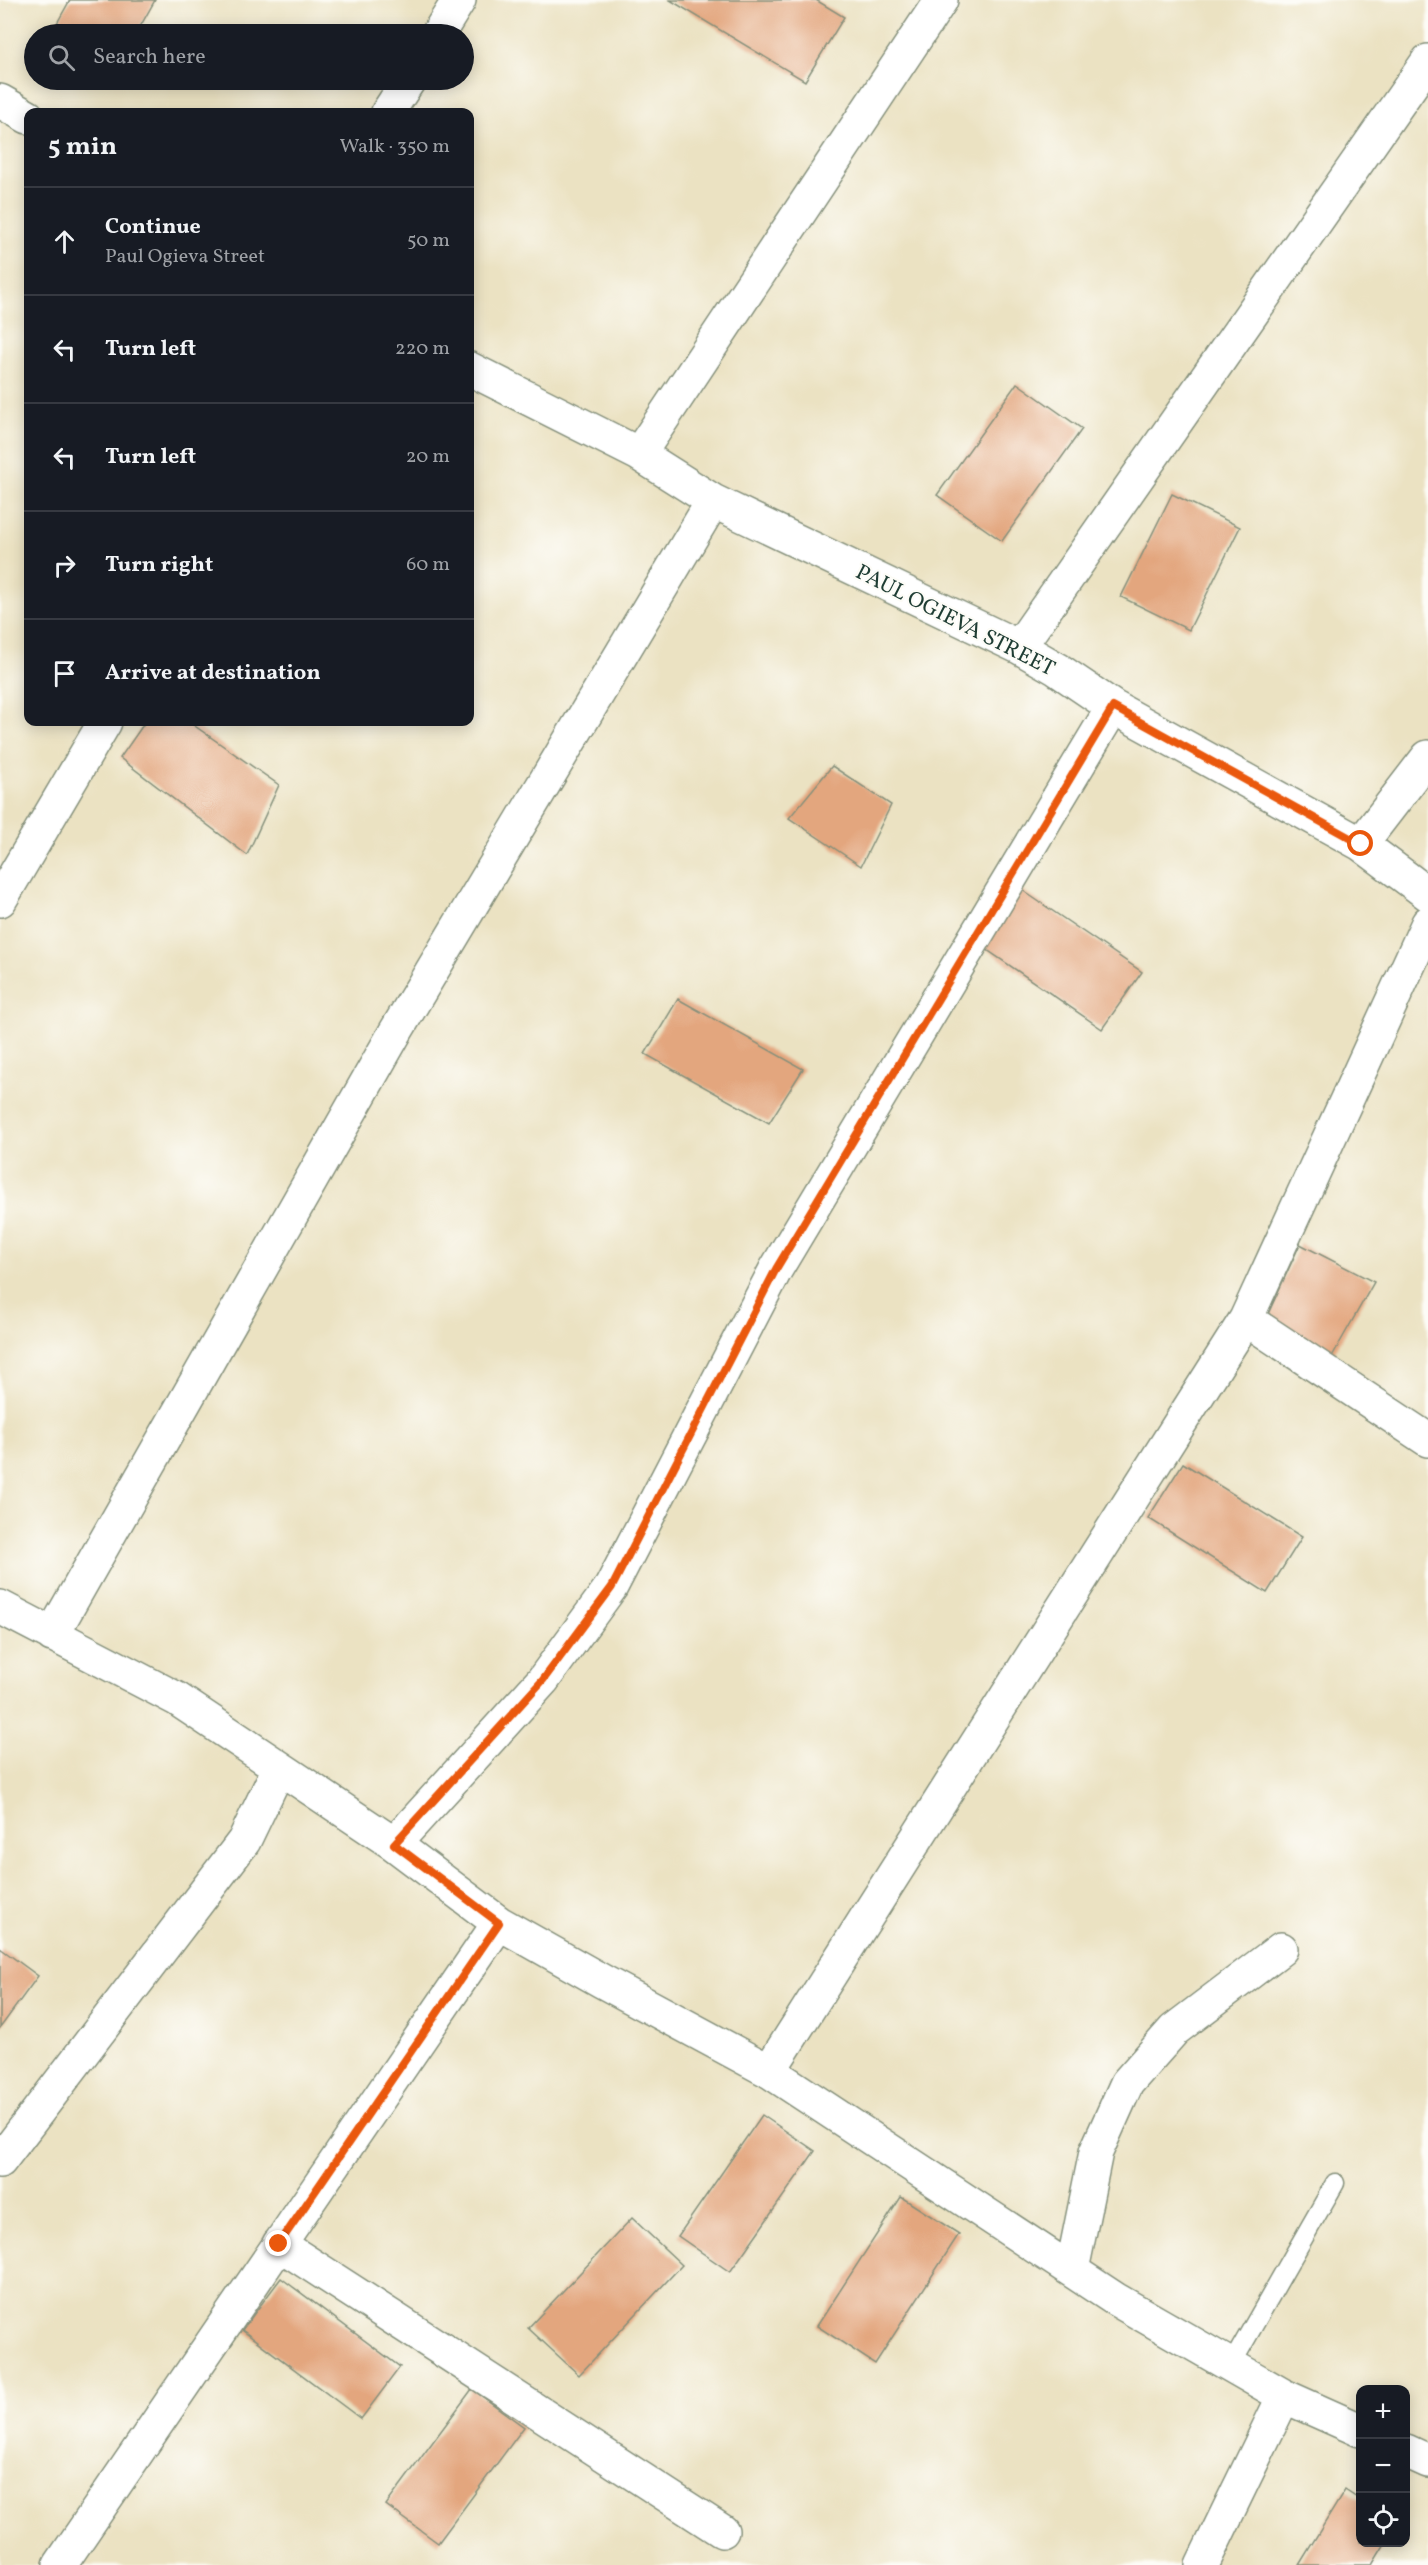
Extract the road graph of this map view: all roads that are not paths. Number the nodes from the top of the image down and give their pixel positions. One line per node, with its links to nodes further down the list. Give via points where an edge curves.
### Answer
1 (459, 0): 3 (street)
2 (941, 0): 10 (street)
3 (444, 24)
4 (1428, 61): 12 (street)
5 (402, 90): 7 (street)
6 (0, 101): 8 (street)
7 (391, 108)
8 (24, 115)
9 (474, 371): 10 (street, PAUL OGIEVA STREET)
10 (639, 454): 11 (street, PAUL OGIEVA STREET)
11 (713, 501): 12 (street, PAUL OGIEVA STREET); 23 (street, via 396,1030)
12 (1019, 647): 13 (street, PAUL OGIEVA STREET)
13 (1113, 707): 16 (street, PAUL OGIEVA STREET); 25 (street, via 776,1269 612,1587 543,1680)
14 (103, 726): 18 (street)
15 (1428, 757): 16 (street)
16 (1361, 844): 17 (street, PAUL OGIEVA STREET)
17 (1428, 894)
18 (0, 900)
19 (1428, 923): 20 (street)
20 (1246, 1319): 21 (street); 28 (street)
21 (1428, 1440)
22 (0, 1607): 23 (street)
23 (52, 1635): 24 (street, via 177,1699)
24 (279, 1768): 25 (street); 29 (street, via 244,1841)
25 (394, 1844): 26 (street)
26 (499, 1923): 28 (street); 31 (street)
27 (1281, 1948): 32 (street, via 1174,2030 1127,2083 1096,2152)
28 (769, 2071): 32 (street)
29 (0, 2161)
30 (1335, 2183): 33 (lane)
31 (279, 2244): 38 (street); 39 (street)
32 (1072, 2270): 33 (street)
33 (1231, 2365): 34 (street)
34 (1284, 2396): 35 (street); 40 (street)
35 (1356, 2428)
36 (1410, 2453): 37 (street)
37 (1428, 2461)
38 (722, 2531)
39 (60, 2565)
40 (1202, 2565)

